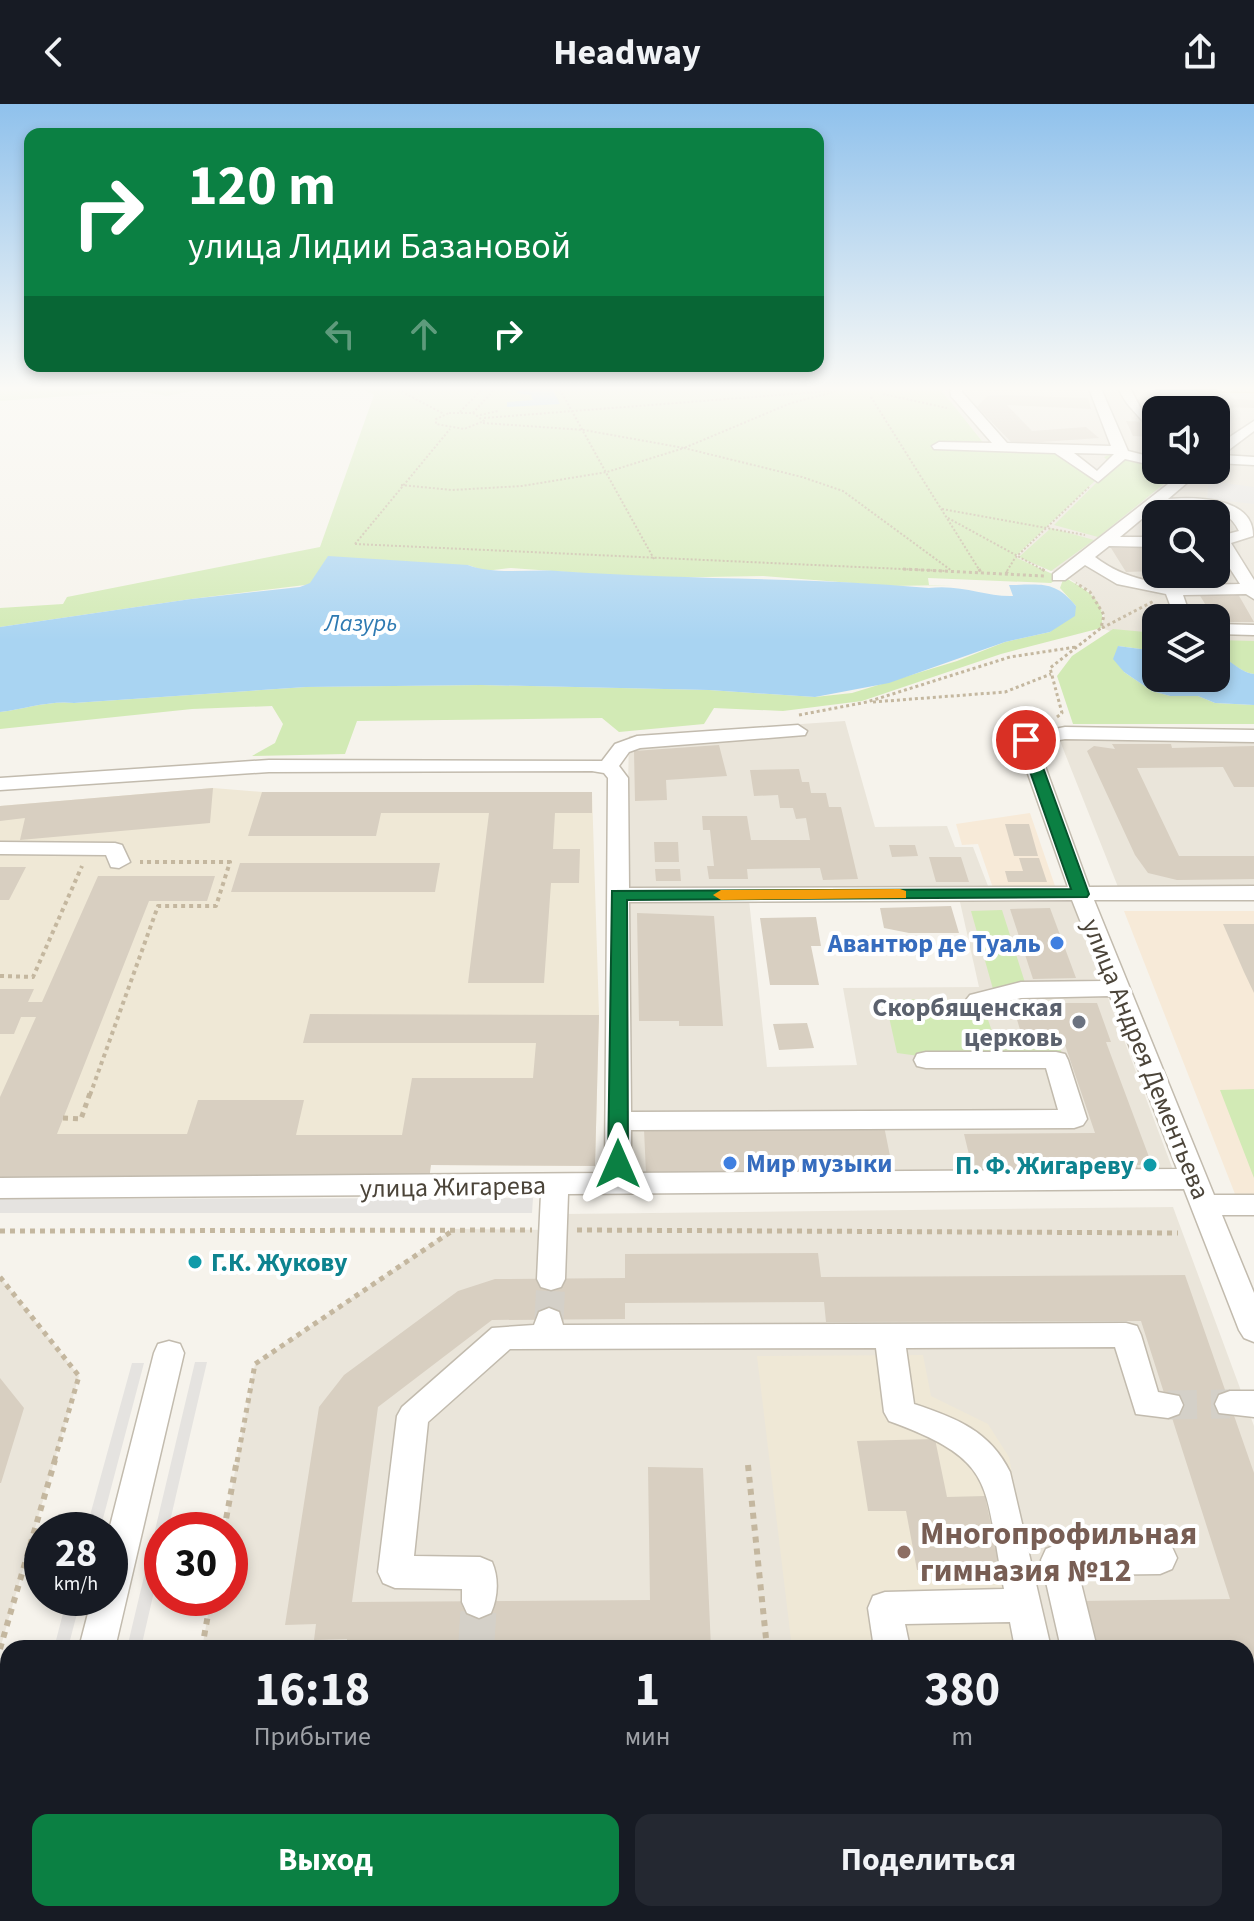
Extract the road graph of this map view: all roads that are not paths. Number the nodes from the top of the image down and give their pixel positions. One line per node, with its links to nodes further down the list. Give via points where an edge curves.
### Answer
1 (1088, 471): 2 (street, via 1098,478)
2 (1104, 471)
3 (1178, 484): 4 (street)
4 (1163, 500)
5 (1230, 510): 7 (street, via 1248,533)
6 (1142, 517): 8 (street)
7 (1230, 539)
8 (1108, 541): 9 (street); 11 (street)
9 (1142, 542)
10 (1230, 553): 12 (street)
11 (1086, 558): 13 (street); 14 (street, via 1104,575 1147,588)
12 (1245, 568): 15 (street)
13 (1061, 576)
14 (1172, 589): 15 (street); 16 (street)
15 (1252, 592)
16 (1178, 604)
17 (1230, 629): 18 (street)
18 (1254, 630)
19 (796, 723): 21 (street, via 637,742 622,748)
20 (1254, 736): 26 (street, улица Андрея Дементьева, via 1065,733 1026,740)
21 (608, 767): 22 (street, via 238,763); 27 (street, via 618,778)
22 (0, 784)
23 (0, 848): 24 (street, via 115,849)
24 (119, 862)
25 (1254, 893): 26 (street)
26 (1081, 894): 27 (street); 28 (street, улица Андрея Дементьева)
27 (618, 895): 31 (street)
28 (1118, 988): 29 (street, via 1021,990); 32 (street, улица Андрея Дементьева)
29 (978, 1000)
30 (926, 1060): 31 (street, via 1056,1060 1074,1119)
31 (618, 1121): 33 (street)
32 (1194, 1179): 33 (street, улица Жигарева); 36 (street, улица Андрея Дементьева)
33 (618, 1185): 34 (street, улица Жигарева)
34 (555, 1186): 35 (street, улица Жигарева); 38 (street)
35 (0, 1188)
36 (1204, 1205): 37 (street); 39 (street, улица Андрея Дементьева)
37 (1254, 1205)
38 (551, 1279)
39 (1254, 1330)
40 (889, 1336): 42 (street, via 1126,1335 1147,1405); 45 (street, via 549,1328 503,1337 413,1416 395,1572 480,1573); 46 (street, via 900,1412 963,1434 991,1461)
41 (169, 1353): 43 (street)
42 (1168, 1405)
43 (128, 1519)
44 (1160, 1558): 51 (street, via 1058,1560)
45 (479, 1602)
46 (1024, 1605): 49 (street, via 885,1608); 50 (street)
47 (104, 1616): 48 (street)
48 (99, 1640)
49 (891, 1640)
50 (1031, 1640)
51 (1077, 1640)

